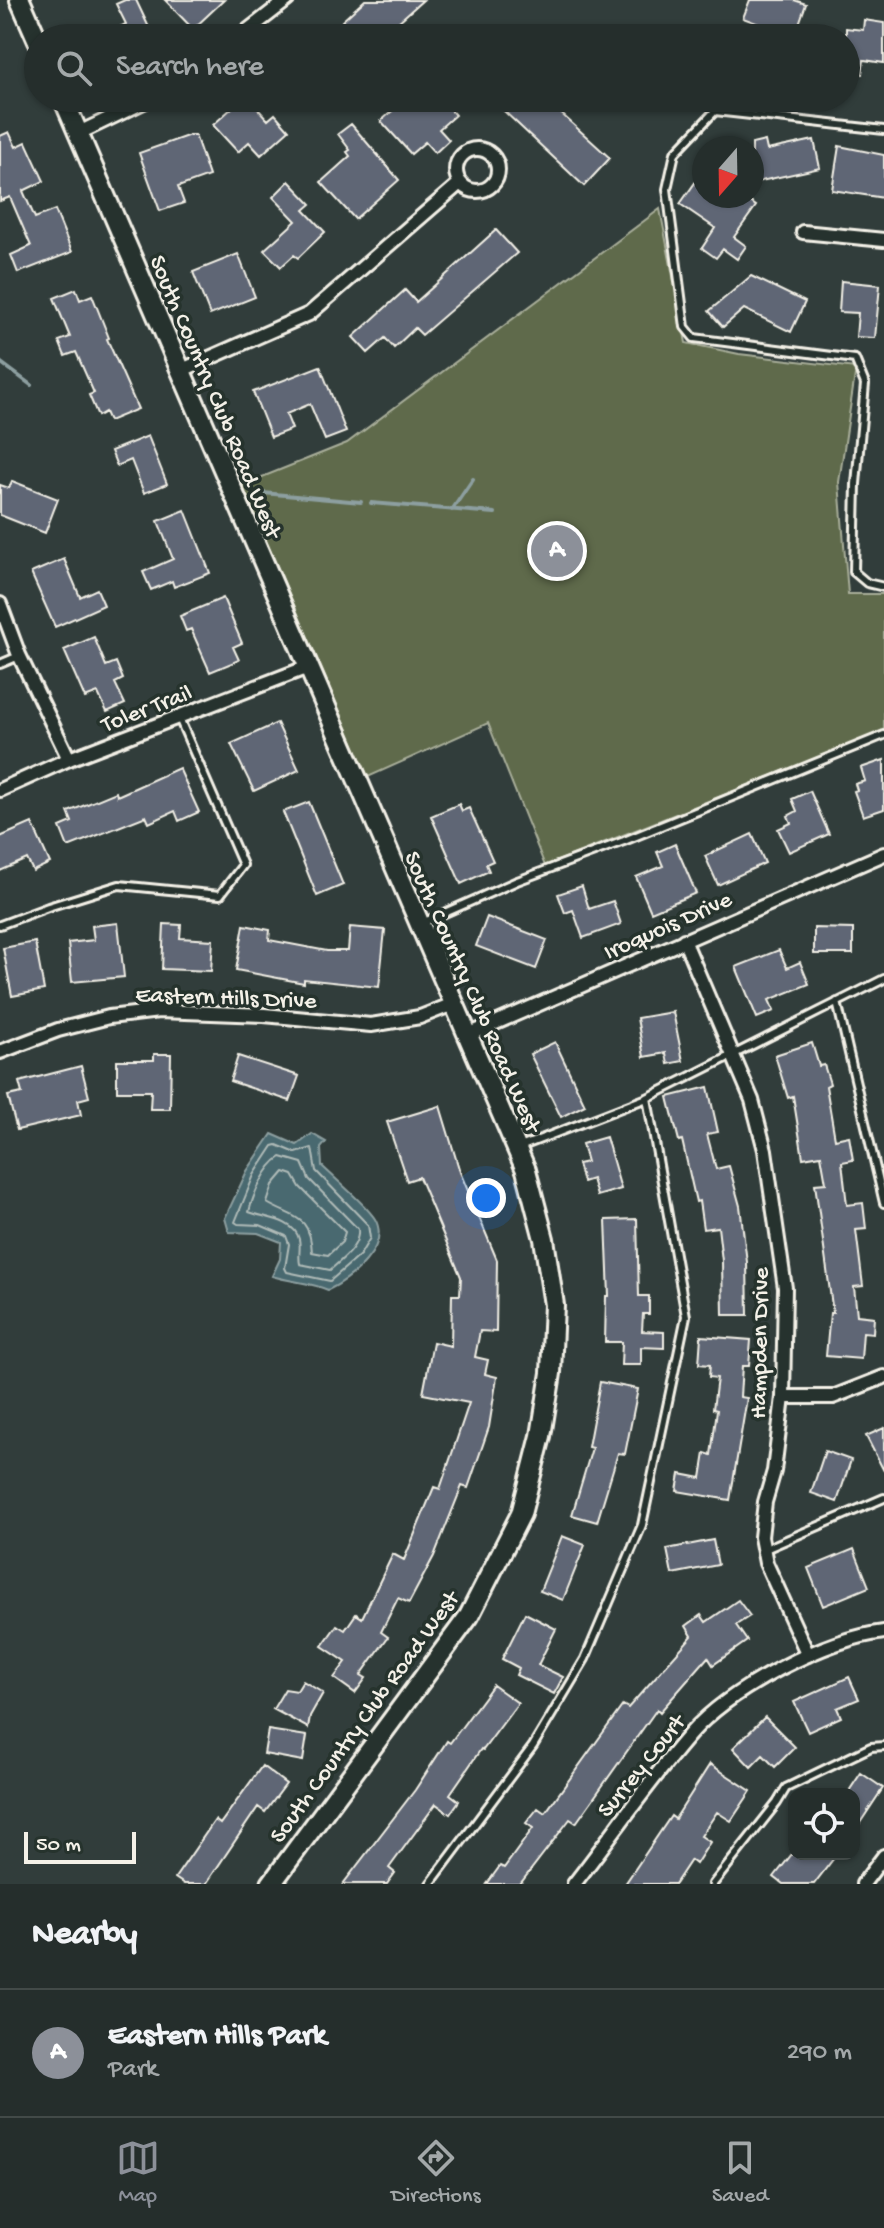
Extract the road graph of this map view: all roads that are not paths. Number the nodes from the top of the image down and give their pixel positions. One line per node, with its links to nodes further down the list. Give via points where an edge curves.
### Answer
1 (20, 0): 3 (street)
2 (287, 0): 4 (street)
3 (31, 24)
4 (256, 24)
5 (69, 112): 10 (street, South Country Club Road West)
6 (123, 112): 10 (street)
7 (714, 112): 15 (lane, via 675,153 667,189 685,327 694,338 855,359 865,384 854,572 867,583)
8 (724, 112): 9 (lane)
9 (884, 130)
10 (79, 133): 14 (street, South Country Club Road West)
11 (460, 183): 14 (street, via 309,314)
12 (803, 232): 13 (street)
13 (884, 240)
14 (180, 371): 19 (street, South Country Club Road West)
15 (884, 587)
16 (0, 604): 17 (street)
17 (19, 655): 18 (lane); 22 (street)
18 (0, 664)
19 (308, 667): 20 (street, Toler Trail); 25 (street, South Country Club Road West)
20 (179, 718): 22 (street, Toler Trail); 26 (lane, via 243,865 220,895 119,885)
21 (884, 735): 25 (lane)
22 (69, 759): 23 (street, Toler Trail)
23 (0, 790)
24 (884, 854): 27 (street, Iroquois Drive)
25 (419, 924): 30 (street, South Country Club Road West)
26 (0, 925)
27 (684, 940): 31 (street, Iroquois Drive); 33 (street, Hampden Drive)
28 (884, 979): 29 (lane)
29 (837, 1002): 33 (lane); 36 (lane)
30 (453, 1004): 31 (street, South Country Club Road West); 32 (street, Eastern Hills Drive, via 420,1017 371,1025 159,1011 96,1020)
31 (468, 1035): 35 (street, South Country Club Road West)
32 (0, 1052)
33 (733, 1054): 34 (lane); 38 (street, Hampden Drive, via 765,1150 785,1288)
34 (647, 1098): 35 (lane); 46 (lane, via 686,1316 642,1525 585,1659 533,1746)
35 (517, 1149): 45 (street, South Country Club Road West, via 544,1239 554,1305 551,1373 521,1514 469,1616)
36 (884, 1203)
37 (884, 1377): 38 (street, via 833,1397)
38 (783, 1397): 40 (street, Hampden Drive, via 765,1502)
39 (884, 1498): 40 (lane)
40 (763, 1550): 42 (street, Hampden Drive)
41 (884, 1632): 42 (street, Surrey Court)
42 (808, 1655): 47 (street, Surrey Court, via 747,1687 693,1731)
43 (884, 1746): 48 (lane, via 871,1747 786,1788)
44 (884, 1856): 49 (street)
45 (271, 1884)
46 (430, 1884)
47 (574, 1884)
48 (713, 1884)
49 (863, 1884)

